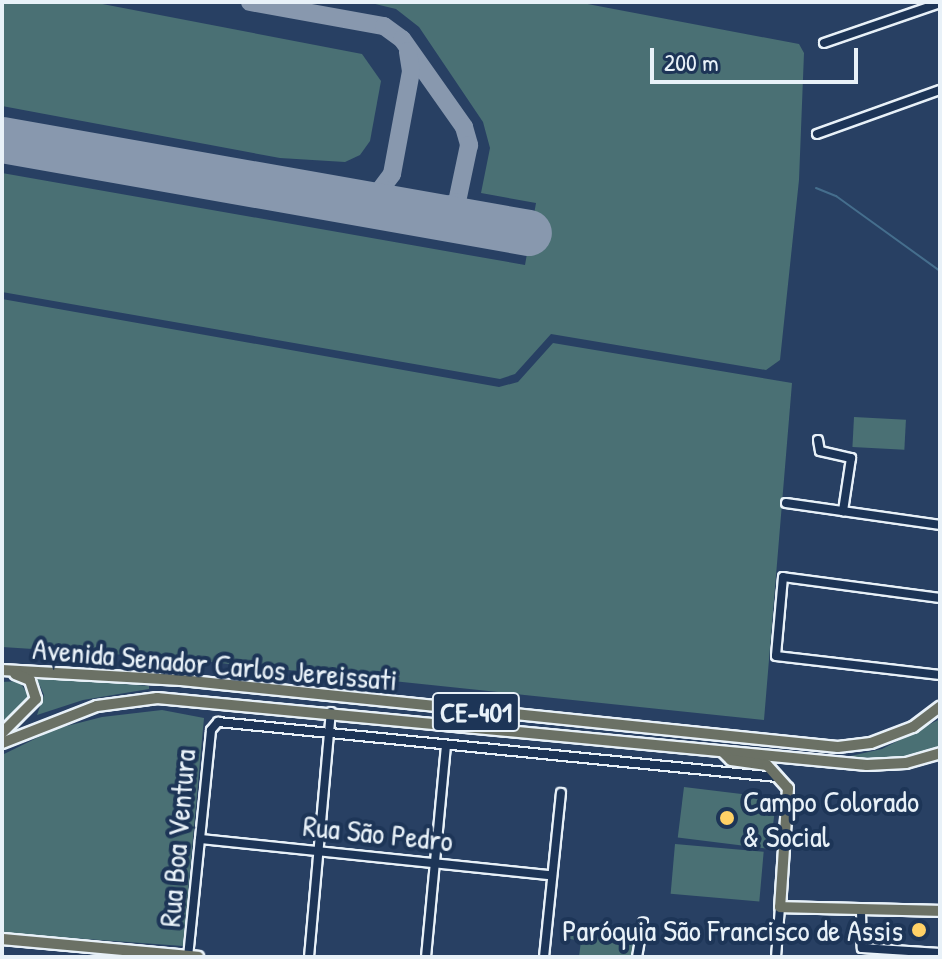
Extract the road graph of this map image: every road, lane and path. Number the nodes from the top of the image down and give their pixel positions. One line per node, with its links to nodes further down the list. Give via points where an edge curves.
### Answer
1 (940, 3): 2 (street)
2 (824, 43)
3 (940, 90): 4 (street)
4 (817, 134)
5 (818, 440): 7 (street, via 818,450 851,458)
6 (786, 503): 7 (street)
7 (843, 511): 8 (street)
8 (940, 525)
9 (940, 598): 11 (street, via 781,579 776,656)
10 (2, 671): 12 (main road, Avenida Senador Carlos Jereissati / CE-401, via 181,680 838,747 871,743 913,727); 14 (main road, via 30,680 36,692 28,711)
11 (940, 675)
12 (940, 707)
13 (331, 712): 15 (street); 16 (main road, Avenida Senador Carlos Jereissati / CE-401, via 142,699 60,717); 18 (main road, Avenida Senador Carlos Jereissati / CE-401)
14 (2, 733)
15 (329, 733): 17 (street); 22 (street, Rua Boa Ventura, via 213,724); 23 (street)
16 (2, 743)
17 (446, 745): 20 (street); 24 (street)
18 (723, 752): 19 (main road, Avenida Senador Carlos Jereissati / CE-401, via 894,765); 20 (main road, via 731,760 767,765)
19 (940, 753)
20 (777, 777): 26 (main road, via 789,793)
21 (561, 793): 25 (street)
22 (200, 839): 23 (street, Rua São Pedro); 33 (street, Rua Boa Ventura)
23 (320, 850): 24 (street, Rua São Pedro); 35 (street)
24 (435, 863): 25 (street, Rua São Pedro); 36 (street)
25 (551, 875): 37 (street)
26 (780, 907): 27 (main road); 39 (street)
27 (861, 909): 28 (main road); 32 (street, via 862,948)
28 (940, 911)
29 (643, 923): 38 (street)
30 (2, 939): 31 (main road)
31 (72, 951): 33 (main road)
32 (940, 953)
33 (188, 957): 34 (main road)
34 (198, 957)
35 (309, 957)
36 (426, 957)
37 (544, 957)
38 (637, 957)
39 (776, 957)

